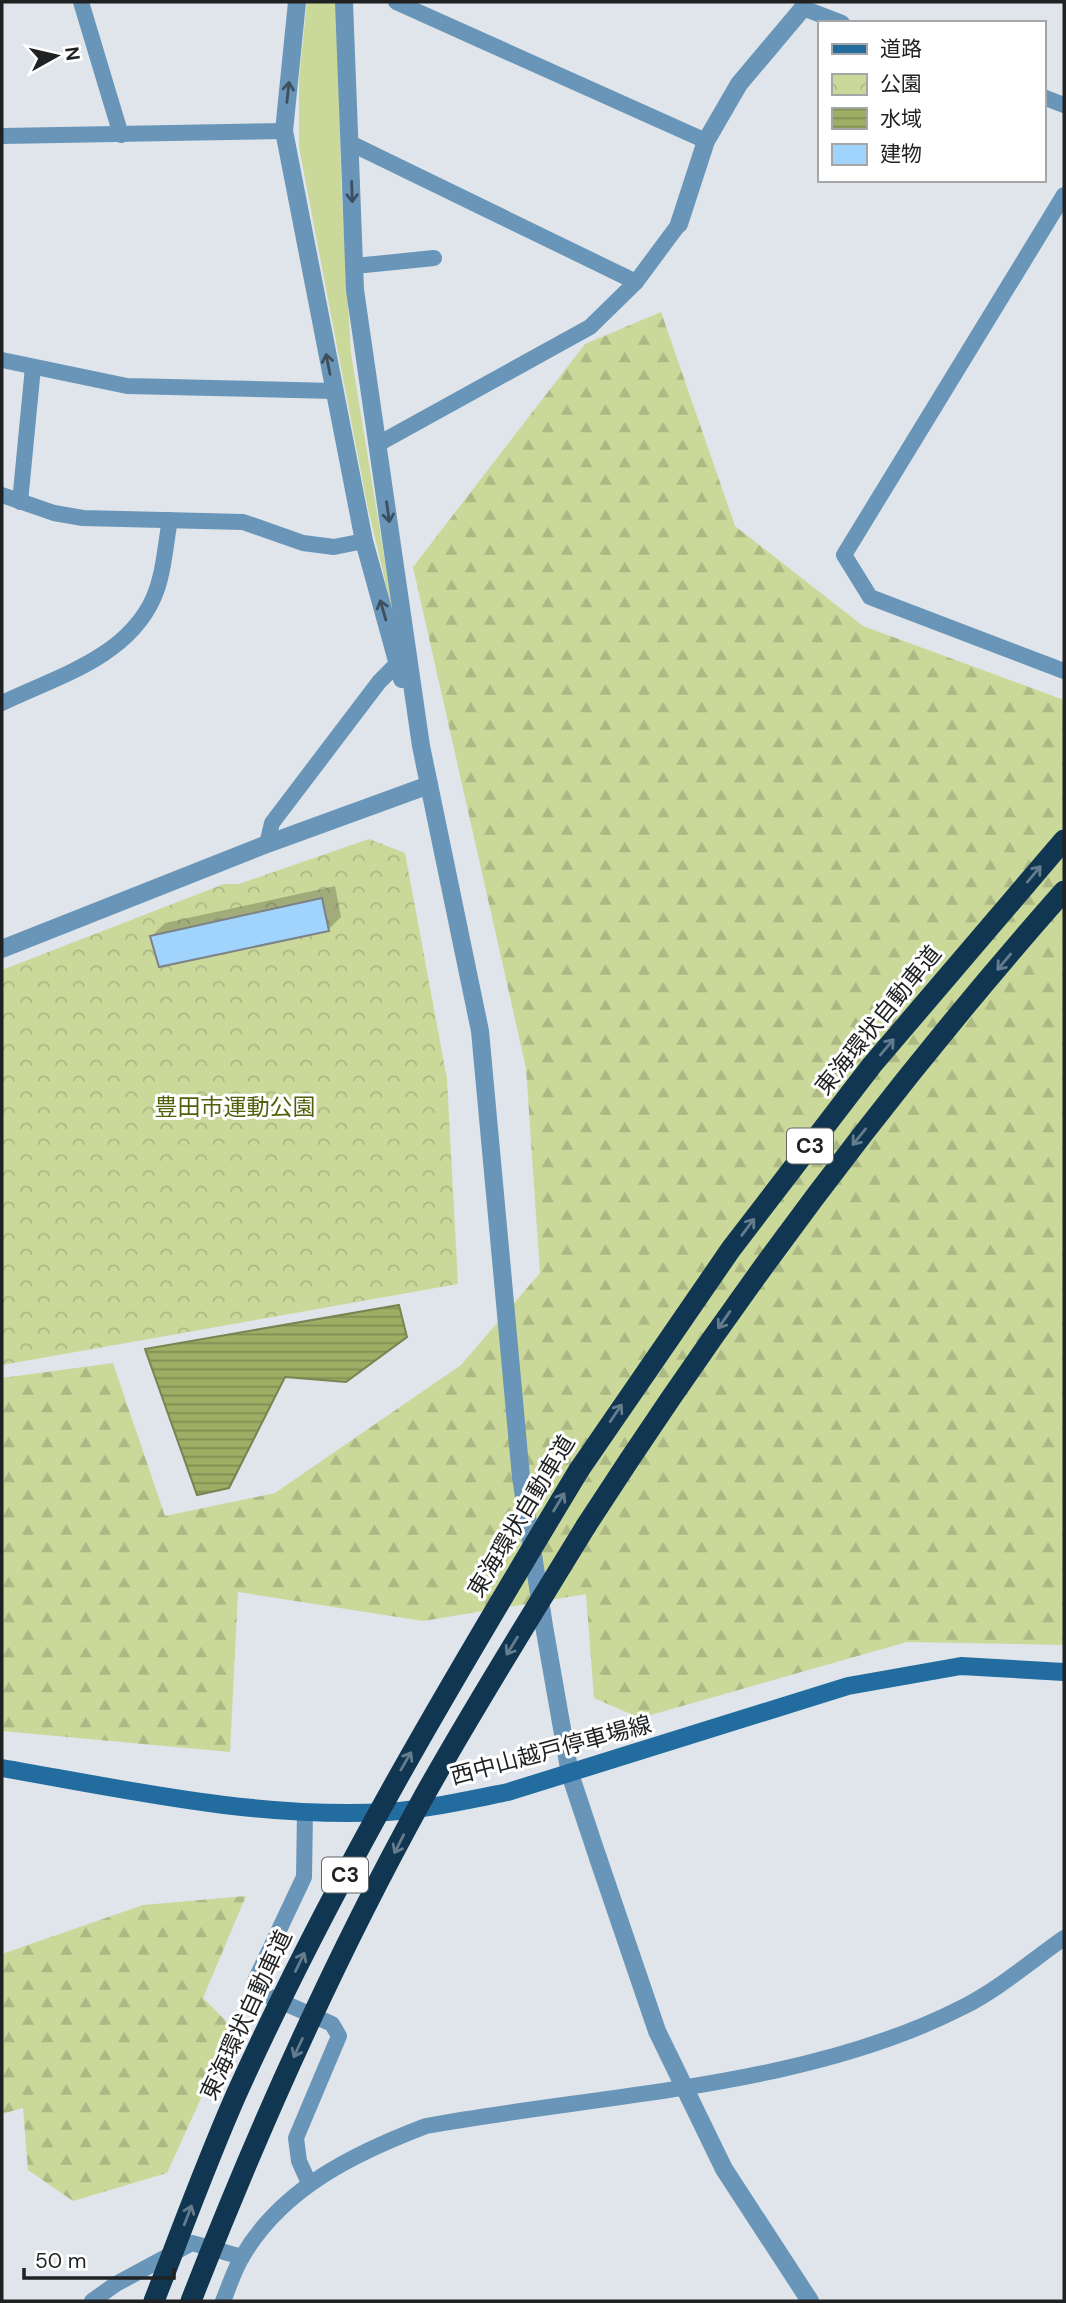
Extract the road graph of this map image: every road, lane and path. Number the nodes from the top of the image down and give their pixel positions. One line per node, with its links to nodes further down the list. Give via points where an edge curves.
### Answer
1 (81, 2): 10 (street)
2 (297, 2): 9 (street, one-way to 2)
3 (344, 2): 13 (street)
4 (396, 2): 12 (street)
5 (804, 5): 6 (street); 12 (street, via 739,84)
6 (838, 21)
7 (1045, 98): 8 (street)
8 (1064, 105)
9 (284, 131): 10 (street); 21 (street, one-way to 9)
10 (121, 135): 11 (street)
11 (2, 136)
12 (706, 141): 15 (street)
13 (350, 143): 17 (street, one-way to 17); 18 (street)
14 (1064, 195): 28 (street, via 844,555 870,597)
15 (678, 224): 18 (street)
16 (434, 258): 17 (street)
17 (355, 266): 22 (street)
18 (636, 282): 22 (street, via 590,327)
19 (2, 360): 20 (street)
20 (33, 367): 21 (street, via 127,386); 24 (street)
21 (334, 391): 26 (street)
22 (378, 444): 30 (street, one-way to 30)
23 (2, 495): 24 (street)
24 (20, 502): 25 (street, via 83,518)
25 (170, 520): 26 (street, via 243,522 303,543 334,547); 29 (street, via 153,599 127,636 103,655)
26 (364, 541): 27 (street, one-way to 26)
27 (398, 663): 30 (street); 33 (street, via 272,823)
28 (1064, 671)
29 (2, 704)
30 (421, 746): 31 (street)
31 (429, 785): 33 (street); 38 (street, via 480,1031 521,1478)
32 (1064, 840): 44 (highway, 東海環状自動車道 / C3, one-way to 32, bridge, via 237,2094 310,1941 396,1777 579,1470 731,1250 872,1065)
33 (267, 844): 35 (street)
34 (1064, 891): 45 (highway, C3, one-way to 45, bridge, via 842,1158 667,1401 586,1526 422,1799 337,1966 229,2203)
35 (2, 949)
36 (1064, 1672): 38 (main road, 西中山越戸停車場線, via 961,1666 848,1686)
37 (2, 1768): 39 (main road, 西中山越戸停車場線, via 153,1795)
38 (570, 1774): 39 (main road, 西中山越戸停車場線, via 453,1803 387,1812); 47 (street, bridge, via 657,2031 724,2169)
39 (305, 1812): 41 (street, via 304,1877 255,1981 257,1991 332,2024 339,2036 296,2138 299,2161)
40 (1064, 1938): 41 (street, via 964,2007 873,2045 791,2067 426,2126 382,2142)
41 (309, 2183): 42 (street, via 268,2222)
42 (242, 2257): 43 (street, via 192,2243); 46 (street)
43 (92, 2301)
44 (154, 2301)
45 (191, 2301)
46 (223, 2301)
47 (810, 2301)

